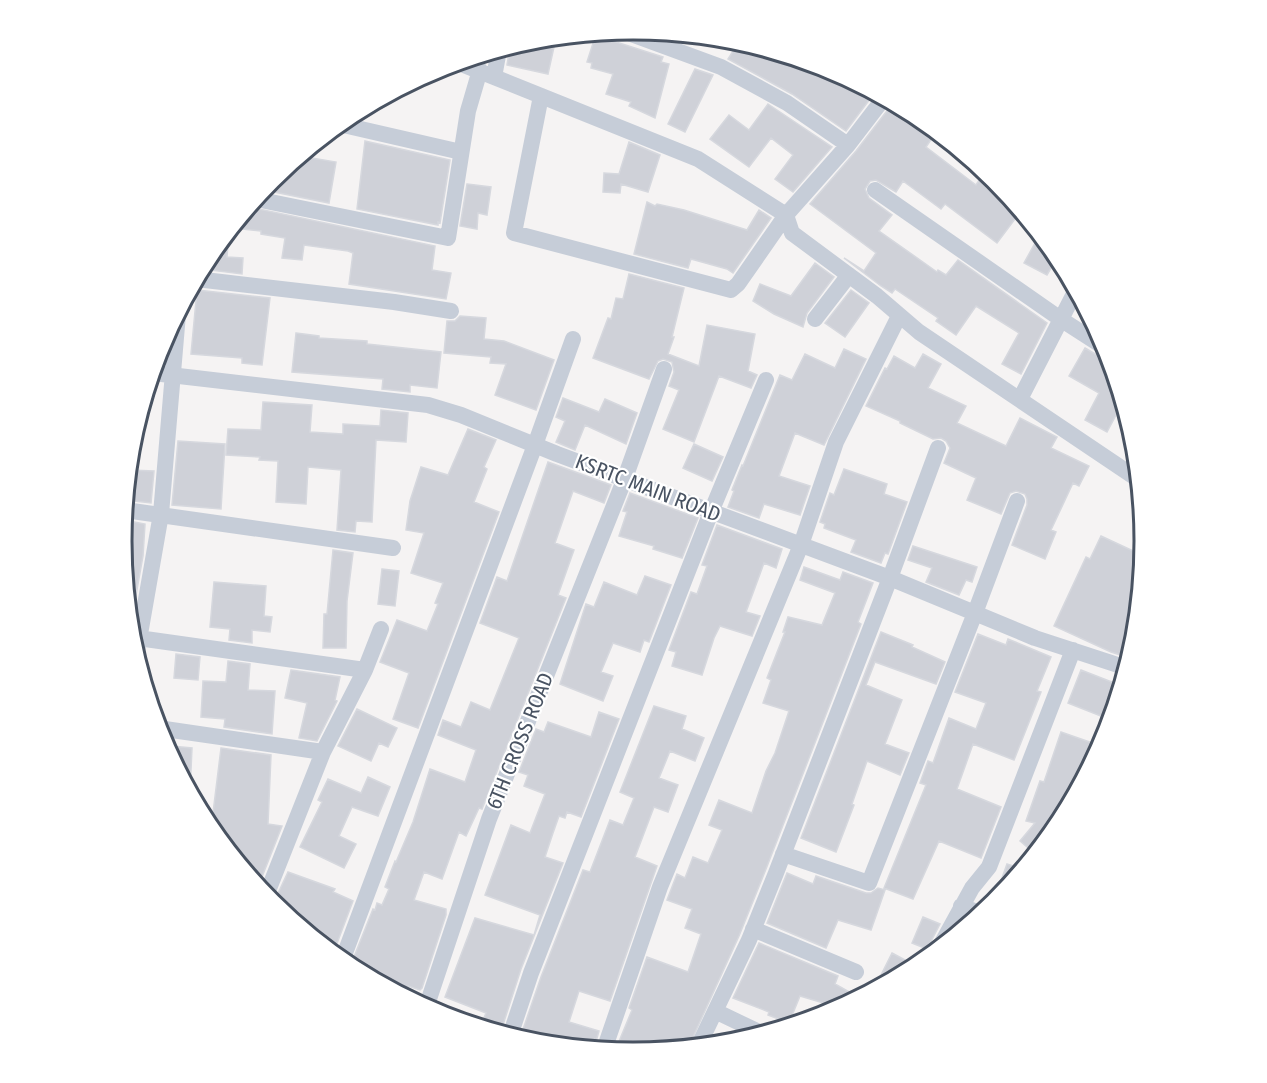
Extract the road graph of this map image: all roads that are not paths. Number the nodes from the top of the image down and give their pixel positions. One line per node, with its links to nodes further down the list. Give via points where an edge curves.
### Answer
1 (650, 41): 8 (street, via 721,67 787,103)
2 (494, 61): 4 (street)
3 (471, 68): 4 (street)
4 (487, 74): 5 (street); 9 (street, via 468,111)
5 (541, 96): 12 (street, via 698,159); 12 (street, via 514,233 731,290)
6 (879, 105): 8 (street)
7 (352, 127): 9 (street)
8 (848, 145): 12 (street)
9 (461, 152): 11 (street, via 448,238)
10 (875, 190): 19 (street)
11 (266, 201)
12 (786, 215): 13 (street, via 792,233)
13 (849, 275): 17 (street); 18 (street)
14 (207, 280): 16 (street)
15 (1072, 300): 19 (street)
16 (451, 311)
17 (899, 316): 27 (street); 36 (street, via 836,442)
18 (815, 319)
19 (1062, 320): 22 (street); 27 (street)
20 (176, 337): 25 (street)
21 (573, 339): 28 (street)
22 (1091, 339)
23 (664, 369): 31 (street, 6TH CROSS ROAD)
24 (161, 374): 25 (street, KSRTC MAIN ROAD)
25 (174, 376): 28 (street, KSRTC MAIN ROAD, via 428,405 461,414); 35 (street)
26 (766, 380): 34 (street)
27 (1020, 399): 30 (street)
28 (536, 445): 31 (street, KSRTC MAIN ROAD); 54 (street)
29 (938, 448): 38 (street)
30 (1130, 474)
31 (625, 478): 34 (street, KSRTC MAIN ROAD); 56 (street, 6TH CROSS ROAD, via 489,819)
32 (1017, 501): 39 (street)
33 (134, 511): 35 (street)
34 (711, 512): 36 (street, KSRTC MAIN ROAD); 58 (street)
35 (161, 514): 37 (street); 40 (street)
36 (801, 545): 38 (street, KSRTC MAIN ROAD); 61 (street, via 660,887)
37 (393, 548)
38 (890, 578): 39 (street, KSRTC MAIN ROAD); 48 (street)
39 (975, 613): 43 (street, KSRTC MAIN ROAD); 48 (street, via 869,883)
40 (139, 621)
41 (381, 629): 45 (street)
42 (142, 638): 45 (street)
43 (1073, 650): 44 (street, KSRTC MAIN ROAD); 50 (street, via 989,867)
44 (1118, 665)
45 (365, 670): 47 (street)
46 (170, 730): 47 (street)
47 (323, 752): 49 (street)
48 (783, 854): 52 (street)
49 (270, 886)
50 (962, 906): 51 (street); 53 (street)
51 (973, 910)
52 (753, 928): 55 (street); 57 (street)
53 (949, 930)
54 (346, 951)
55 (856, 972)
56 (429, 998)
57 (715, 1011): 59 (street); 60 (street)
58 (513, 1027)
59 (751, 1028)
60 (703, 1037)
61 (607, 1041)

